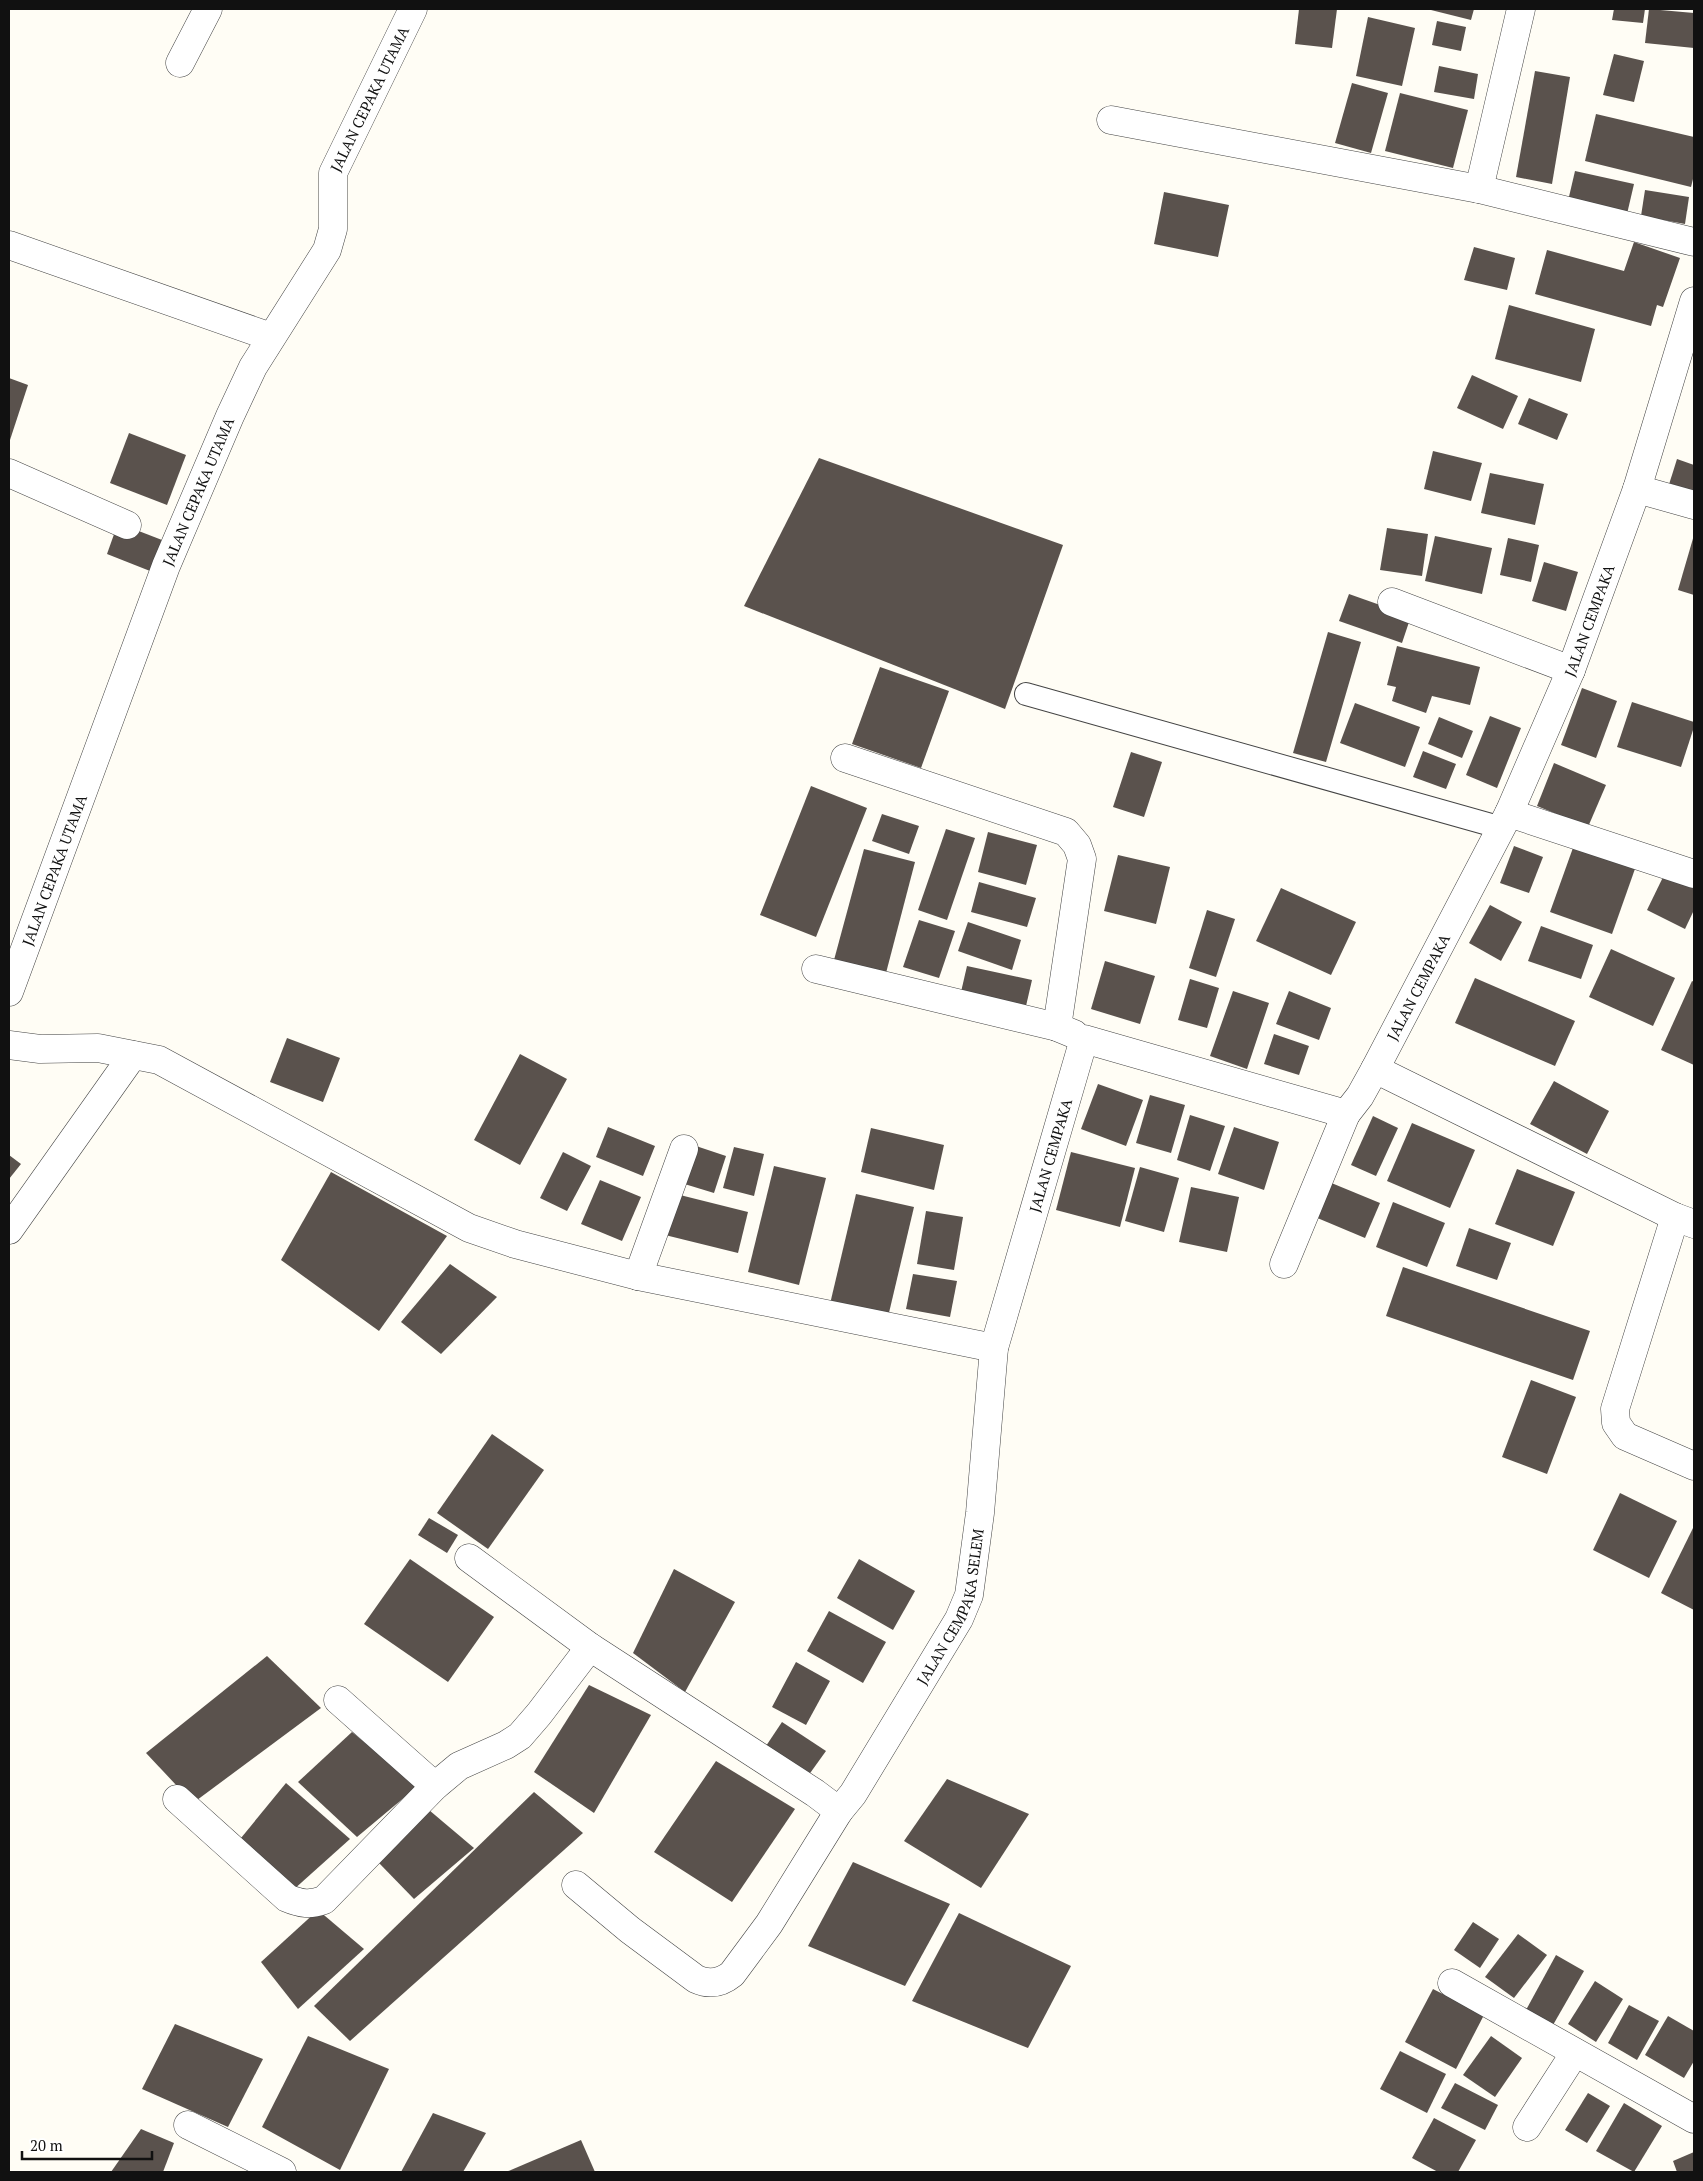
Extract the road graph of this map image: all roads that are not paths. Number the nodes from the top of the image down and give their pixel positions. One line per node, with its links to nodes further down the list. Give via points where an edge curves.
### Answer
1 (208, 9): 4 (street)
2 (413, 9): 11 (street, JALAN CEPAKA UTAMA, via 333,173 333,229 328,250)
3 (1521, 9): 6 (street)
4 (180, 63)
5 (1111, 120): 6 (street)
6 (1479, 189): 7 (street)
7 (1694, 242)
8 (9, 246): 11 (street)
9 (1694, 301): 10 (street, JALAN CEMPAKA)
10 (1689, 336): 13 (street, JALAN CEMPAKA)
11 (271, 337): 23 (street, JALAN CEPAKA UTAMA, via 230,416 166,566)
12 (9, 473): 15 (street)
13 (1637, 489): 14 (street); 17 (street, JALAN CEMPAKA)
14 (1694, 505)
15 (127, 525)
16 (1392, 602): 17 (street)
17 (1571, 670): 20 (street, JALAN CEMPAKA)
18 (1026, 694): 20 (lane)
19 (845, 758): 24 (street, via 1066,832 1078,845 1082,859)
20 (1506, 820): 21 (street); 28 (street, JALAN CEMPAKA)
21 (1694, 874)
22 (816, 970): 24 (street)
23 (9, 992)
24 (1057, 1027): 25 (street)
25 (1084, 1039): 29 (street); 35 (street, JALAN CEMPAKA)
26 (9, 1045): 27 (street, via 40,1049 98,1048)
27 (133, 1055): 32 (street); 34 (street, via 159,1060 470,1228 515,1244)
28 (1375, 1069): 29 (street, JALAN CEMPAKA); 31 (street)
29 (1346, 1114): 33 (street, JALAN CEMPAKA)
30 (684, 1149): 34 (street)
31 (1685, 1221): 36 (street, via 1614,1409 1616,1423 1625,1436)
32 (9, 1230)
33 (1284, 1264)
34 (638, 1276): 35 (street)
35 (994, 1348): 42 (street, JALAN CEMPAKA SELEM, via 980,1513 969,1595 954,1627)
36 (1694, 1466)
37 (469, 1558): 38 (street)
38 (590, 1648): 40 (street, via 520,1736 459,1766); 42 (street)
39 (338, 1700): 40 (street)
40 (435, 1786): 41 (street, via 324,1900 314,1904 300,1904 287,1898)
41 (177, 1798)
42 (840, 1811): 43 (street, JALAN CEMPAKA SELEM, via 768,1924 725,1980 696,1980)
43 (576, 1885)
44 (1452, 1983): 45 (street)
45 (1574, 2054): 46 (street); 48 (street)
46 (1694, 2119)
47 (188, 2124): 49 (street)
48 (1527, 2127)
49 (282, 2172)

